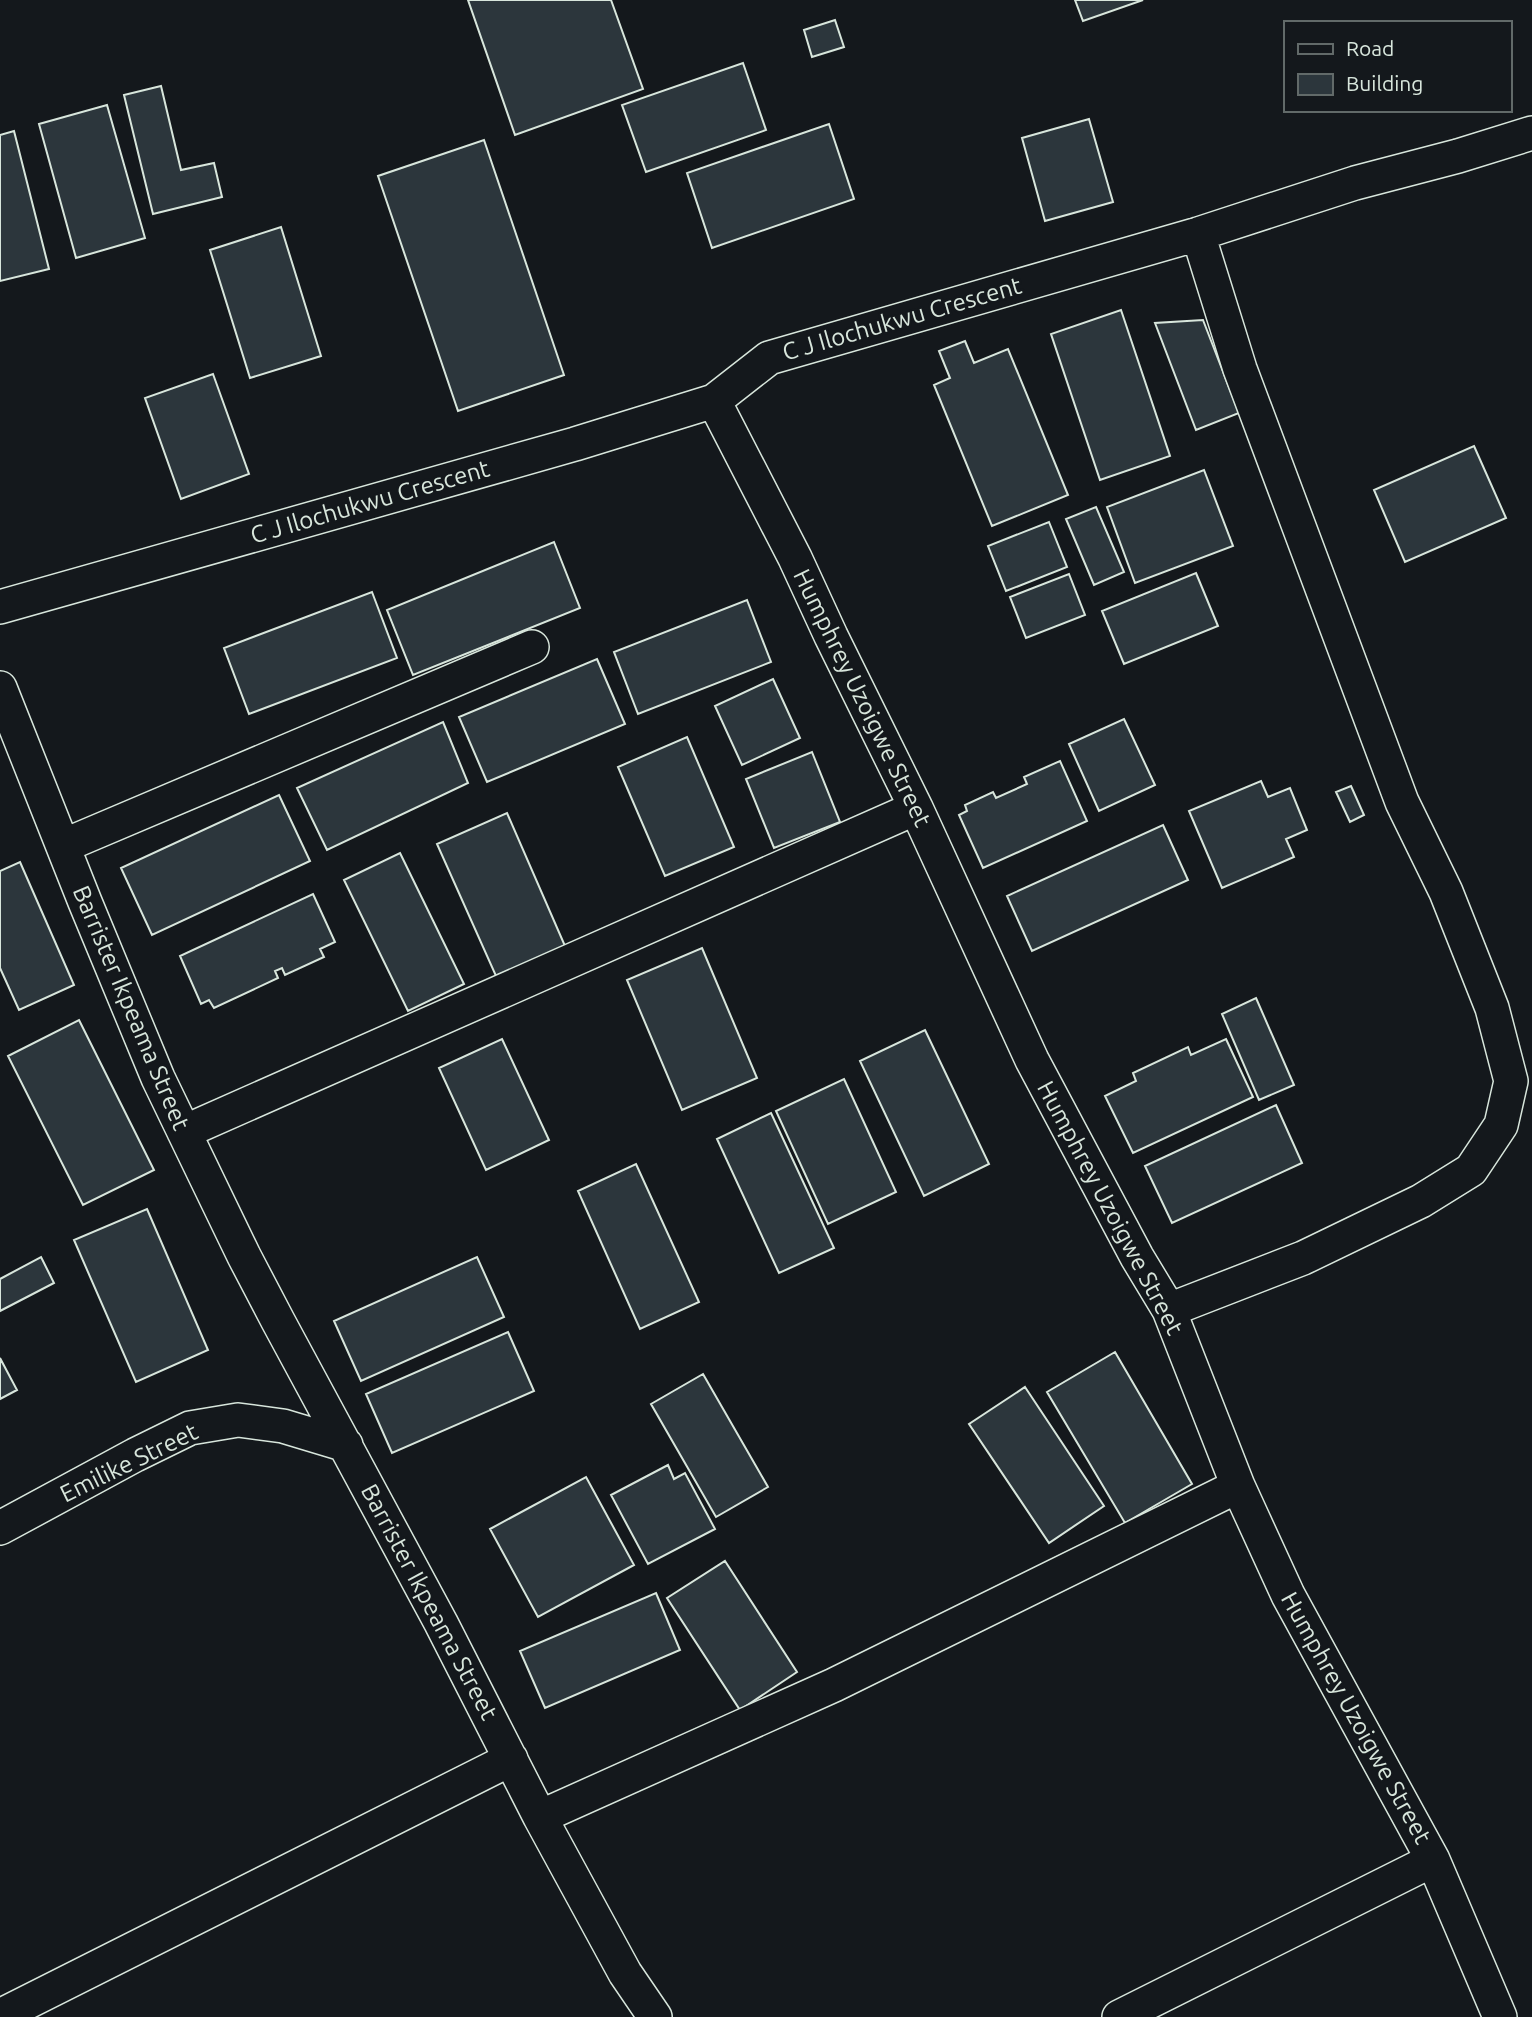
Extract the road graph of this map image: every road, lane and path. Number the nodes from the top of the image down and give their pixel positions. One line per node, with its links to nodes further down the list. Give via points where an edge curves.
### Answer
1 (1532, 133): 2 (street, C J Ilochukwu Crescent, via 1354,183)
2 (1198, 234): 3 (street, C J Ilochukwu Crescent, via 769,358); 10 (street, via 1240,369 1402,802 1446,892 1492,1008 1511,1081 1501,1125 1471,1170 1421,1201 1303,1258)
3 (714, 401): 4 (street, C J Ilochukwu Crescent); 7 (street, Humphrey Uzoigwe Street)
4 (0, 607)
5 (532, 647): 8 (street)
6 (0, 688): 8 (street, Barrister Ikpeama Street)
7 (916, 808): 9 (street); 10 (street, Humphrey Uzoigwe Street, via 1032,1060)
8 (63, 846): 9 (street, Barrister Ikpeama Street)
9 (184, 1132): 11 (street, Barrister Ikpeama Street)
10 (1169, 1310): 12 (street, Humphrey Uzoigwe Street)
11 (346, 1446): 13 (street, Emilike Street, via 283,1426 238,1420 190,1428); 14 (street, Barrister Ikpeama Street)
12 (1238, 1486): 15 (street, via 834,1685); 16 (street, Humphrey Uzoigwe Street, via 1288,1595)
13 (0, 1528)
14 (511, 1759): 15 (street, Barrister Ikpeama Street); 17 (street)
15 (540, 1817): 18 (street, Barrister Ikpeama Street, via 625,1973)
16 (1433, 1860): 19 (street); 20 (street, Humphrey Uzoigwe Street)
17 (0, 2016)
18 (655, 2017)
19 (1119, 2017)
20 (1500, 2017)

